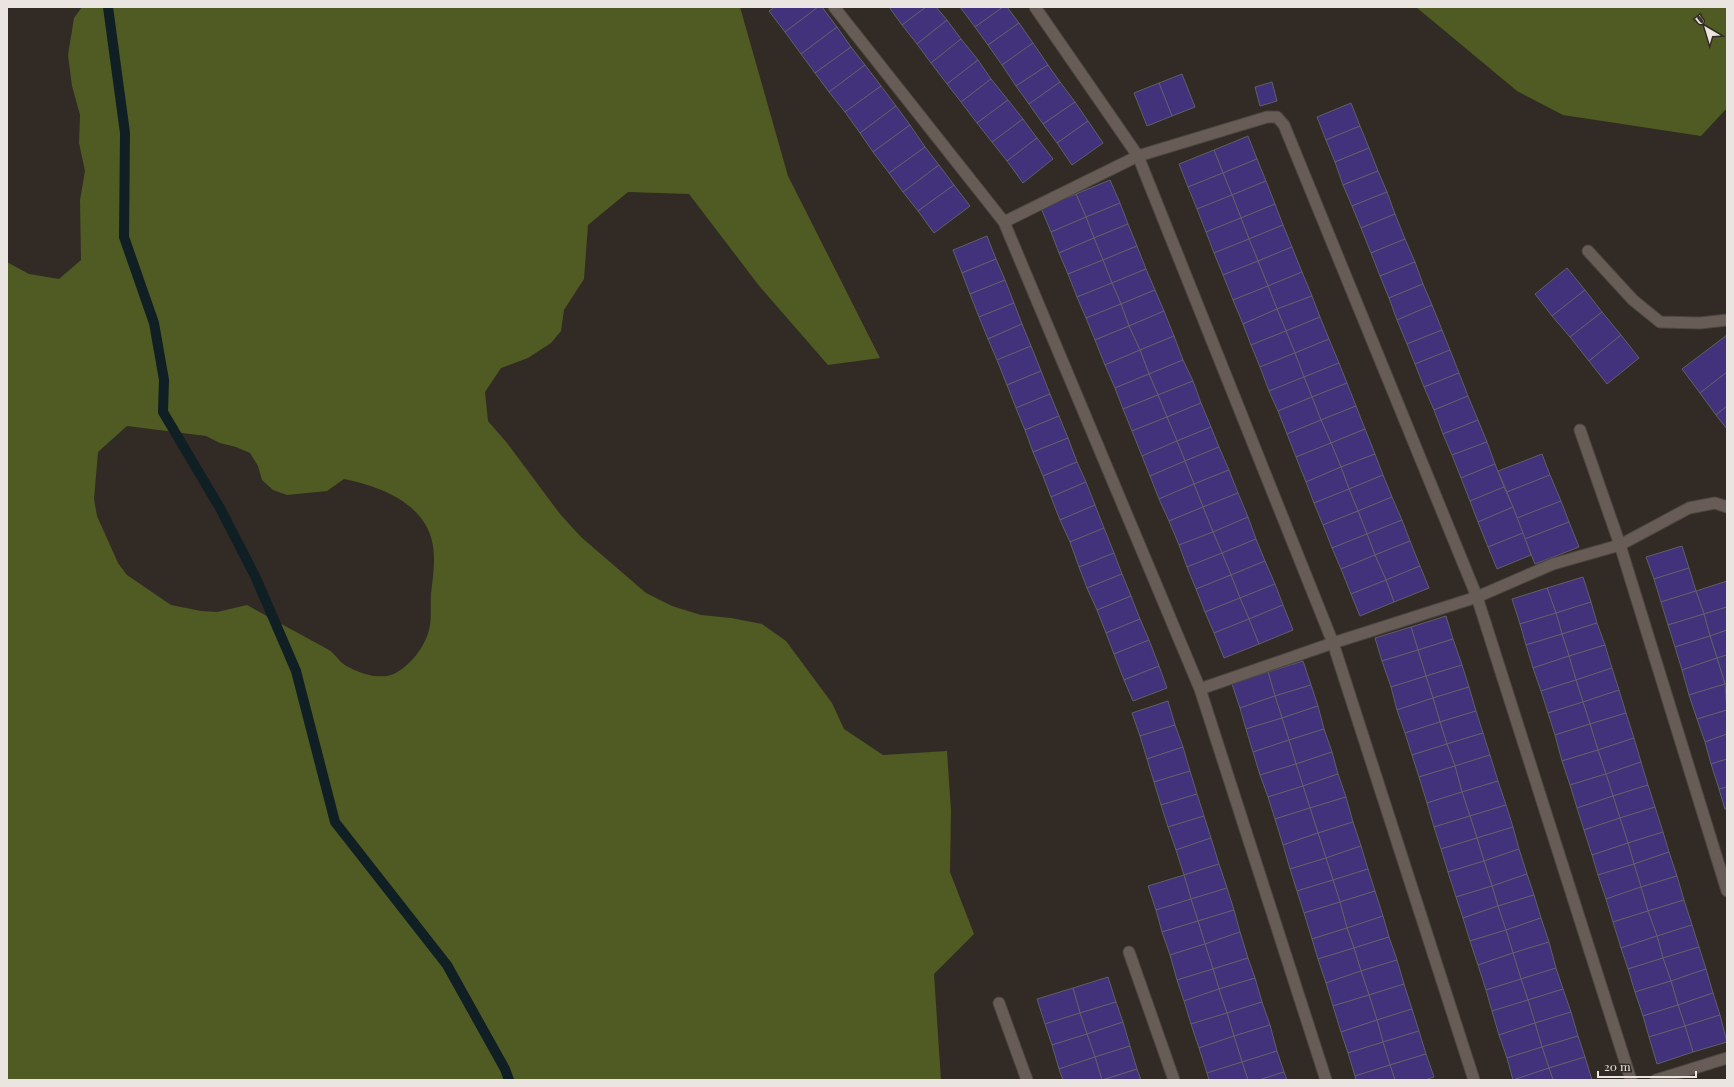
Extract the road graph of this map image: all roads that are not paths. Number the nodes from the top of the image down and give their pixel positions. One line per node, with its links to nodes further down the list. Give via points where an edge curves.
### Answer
1 (834, 7): 4 (street)
2 (1035, 7): 3 (street)
3 (1138, 156): 4 (street); 10 (street, via 1267,117 1277,117 1284,125); 11 (street)
4 (1004, 222): 12 (street)
5 (1588, 251): 6 (street, via 1633,300 1660,322 1700,323)
6 (1727, 320)
7 (1580, 430): 9 (street)
8 (1727, 507): 9 (street, via 1715,503 1689,508)
9 (1620, 545): 10 (street, via 1553,564); 13 (street)
10 (1477, 597): 11 (street); 21 (street)
11 (1333, 643): 12 (street); 20 (street)
12 (1200, 689): 19 (street)
13 (1727, 891)
14 (1129, 952): 18 (street)
15 (1000, 1003): 17 (street)
16 (1727, 1058): 22 (street)
17 (1027, 1080)
18 (1174, 1080)
19 (1326, 1080)
20 (1474, 1080)
21 (1631, 1080)
22 (1656, 1080)

